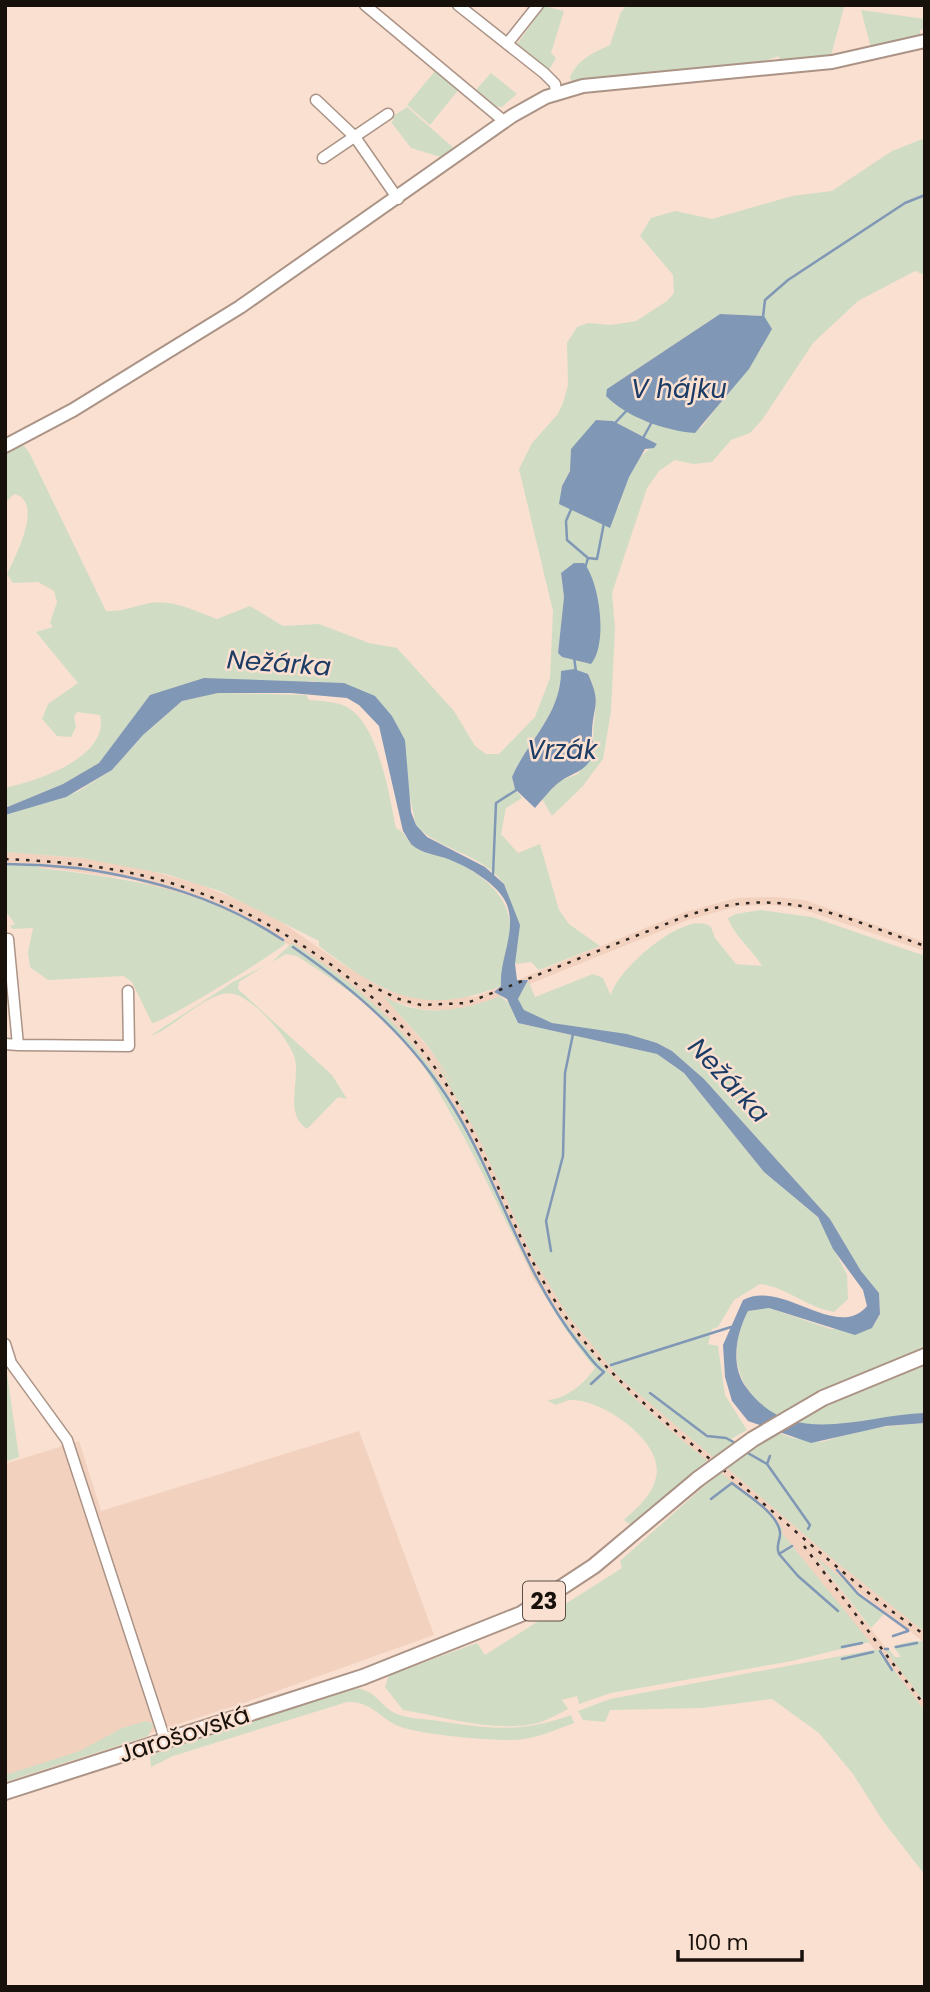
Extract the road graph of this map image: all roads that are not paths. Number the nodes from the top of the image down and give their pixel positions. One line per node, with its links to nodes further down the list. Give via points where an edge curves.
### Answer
1 (365, 5): 9 (street)
2 (458, 5): 5 (street)
3 (538, 5): 5 (street)
4 (925, 41): 6 (street, via 832,62 583,86)
5 (507, 44): 6 (street, via 555,84)
6 (556, 94): 9 (street)
7 (316, 100): 10 (street)
8 (388, 114): 10 (street)
9 (505, 122): 12 (street)
10 (355, 137): 11 (street); 12 (street)
11 (323, 158)
12 (398, 199): 13 (street, via 240,307)
13 (5, 446)
14 (5, 939): 17 (street)
15 (128, 990): 17 (street, via 129,1046)
16 (5, 1044): 17 (street)
17 (18, 1045)
18 (5, 1344): 20 (street, via 11,1363 67,1440)
19 (925, 1356): 20 (main road, Jarošovská / 23, bridge, via 823,1398 754,1439 594,1566 521,1614 363,1677)
20 (165, 1740): 21 (main road, Jarošovská / 23)
21 (5, 1792)

